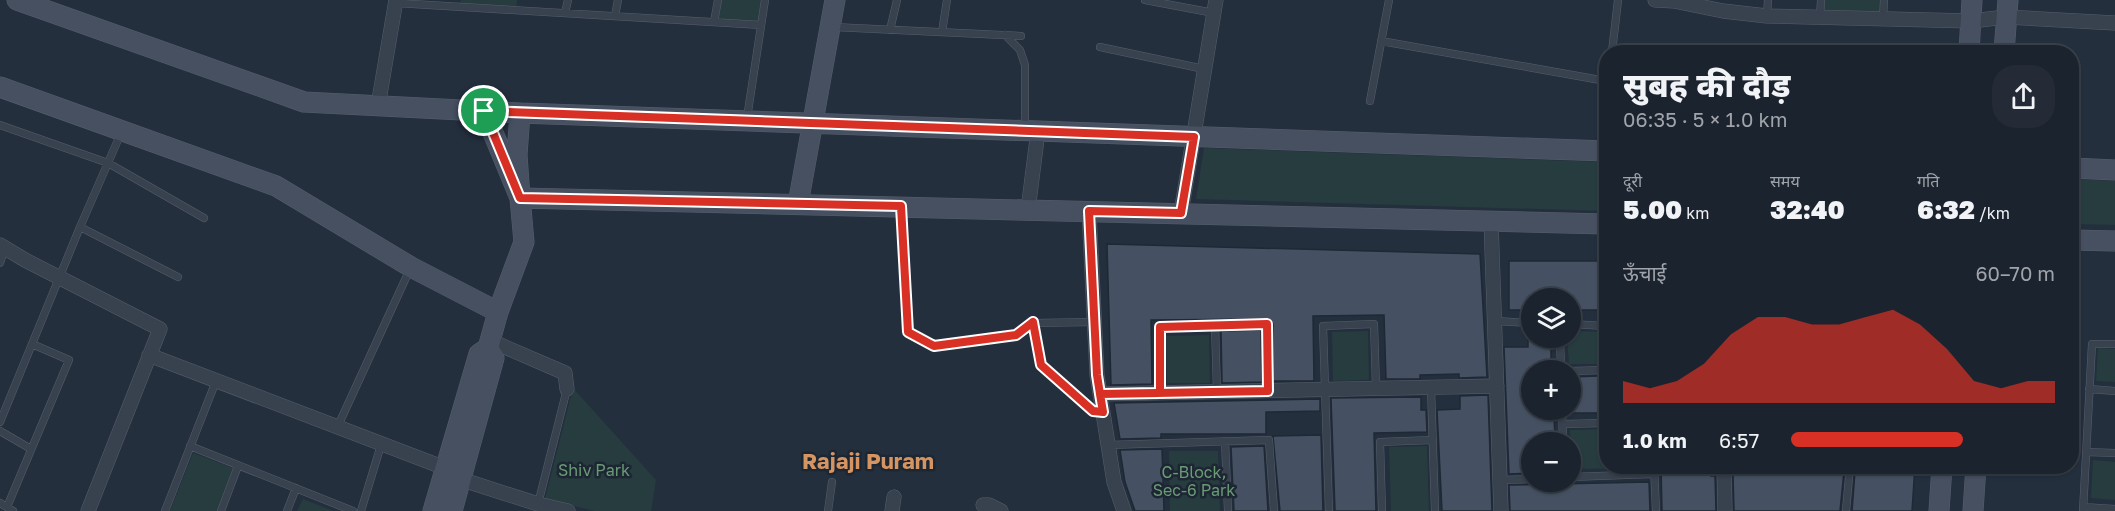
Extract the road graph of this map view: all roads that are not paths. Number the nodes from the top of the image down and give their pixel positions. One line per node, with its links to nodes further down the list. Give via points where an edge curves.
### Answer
1 (17, 0): 46 (street, via 304,102)
2 (519, 0): 22 (lane)
3 (568, 0): 23 (lane)
4 (618, 0): 24 (lane)
5 (718, 0): 29 (lane)
6 (765, 0): 31 (lane)
7 (835, 0): 32 (street)
8 (897, 0): 33 (lane)
9 (947, 0): 34 (lane)
10 (1145, 0): 20 (lane)
11 (1389, 0): 37 (lane)
12 (1618, 0): 38 (lane)
13 (1654, 0): 25 (street)
14 (1768, 0): 25 (lane)
15 (1821, 0): 26 (lane)
16 (1884, 0): 27 (lane)
17 (1972, 0): 28 (street)
18 (396, 2): 19 (lane); 46 (street)
19 (458, 3): 22 (lane)
20 (1215, 7): 42 (street)
21 (2007, 8): 28 (street); 30 (street); 40 (street)
22 (518, 10): 23 (lane)
23 (565, 13): 24 (lane)
24 (615, 16): 29 (lane)
25 (1767, 16): 26 (street)
26 (1820, 17): 27 (street)
27 (1883, 19): 28 (street)
28 (1971, 21): 39 (street)
29 (714, 22): 31 (lane)
30 (2115, 23)
31 (761, 25): 49 (lane)
32 (830, 27): 33 (lane); 50 (street)
33 (890, 30): 34 (lane)
34 (942, 32): 35 (lane)
35 (1005, 35): 36 (lane); 53 (lane, via 1020,50 1025,65)
36 (1021, 36)
37 (1381, 41): 43 (lane); 45 (lane)
38 (1613, 45)
39 (1969, 45)
40 (2004, 45)
41 (1100, 47): 42 (lane)
42 (1204, 69): 54 (street)
43 (1599, 80)
44 (0, 87): 52 (street)
45 (1370, 101)
46 (378, 106): 47 (street)
47 (484, 111): 48 (street); 59 (street)
48 (520, 112): 49 (street); 59 (street)
49 (747, 121): 50 (street)
50 (813, 123): 53 (street); 60 (street)
51 (0, 125): 56 (lane)
52 (122, 131): 56 (lane); 73 (street, via 276,186)
53 (1032, 131): 54 (street); 62 (street)
54 (1194, 137): 55 (street); 64 (street)
55 (1599, 151)
56 (108, 163): 65 (lane); 68 (lane)
57 (2079, 168): 58 (street)
58 (2115, 170)
59 (520, 198): 60 (street); 76 (street, via 524,242)
60 (798, 204): 61 (street)
61 (901, 206): 62 (street); 78 (lane, via 908,332 934,346 1016,335)
62 (1028, 210): 63 (street)
63 (1089, 211): 64 (street); 79 (street)
64 (1181, 213): 66 (street)
65 (204, 218)
66 (1491, 221): 67 (street); 77 (street)
67 (1599, 224)
68 (80, 227): 74 (lane); 75 (lane)
69 (2079, 240): 70 (street)
70 (2115, 241)
71 (3, 247): 72 (lane); 75 (street)
72 (0, 263)
73 (411, 267): 76 (street); 107 (lane)
74 (178, 277)
75 (60, 278): 84 (lane); 87 (street, via 160,329)
76 (498, 312): 85 (street)
77 (1495, 321): 80 (lane); 91 (street)
78 (1033, 322): 79 (lane); 102 (lane, via 1041,365 1093,411)
79 (1094, 322): 101 (street)
80 (1521, 322)
81 (1215, 325): 98 (lane, via 1267,324); 99 (lane); 100 (lane, via 1160,327)
82 (1581, 325): 83 (lane)
83 (1599, 326)
84 (32, 344): 104 (lane); 115 (lane, via 69,360)
85 (490, 344): 94 (street, via 565,373); 119 (street, via 494,358)
86 (2115, 344): 95 (lane, via 2092,344)
87 (150, 356): 90 (street); 137 (street)
88 (1599, 370): 89 (lane)
89 (1581, 371)
90 (216, 381): 107 (street); 114 (lane)
91 (1497, 386): 92 (street); 128 (street)
92 (1431, 387): 93 (street); 110 (lane)
93 (1376, 388): 96 (street); 96 (lane, via 1374,324 1323,326)
94 (567, 389): 133 (lane)
95 (2090, 389): 97 (lane); 116 (lane)
96 (1325, 390): 98 (street); 151 (lane)
97 (2115, 390)
98 (1268, 391): 99 (street)
99 (1217, 392): 100 (street)
100 (1160, 393): 101 (street)
101 (1100, 394): 102 (street)
102 (1103, 412): 113 (street)
103 (1563, 420): 106 (lane)
104 (0, 422)
105 (1599, 423): 106 (lane)
106 (1563, 424): 109 (lane)
107 (337, 428): 112 (street)
108 (0, 431): 115 (lane)
109 (1563, 432)
110 (1433, 440): 152 (lane, via 1380,442); 153 (lane)
111 (1226, 441): 113 (lane); 149 (lane); 150 (lane, via 1269,440)
112 (381, 445): 119 (street); 142 (lane)
113 (1108, 445): 148 (street)
114 (190, 446): 118 (lane); 138 (lane)
115 (32, 449): 134 (lane)
116 (2086, 452): 117 (lane); 135 (lane)
117 (2115, 453)
118 (238, 466): 130 (lane); 139 (lane)
119 (452, 474): 133 (street); 143 (street); 144 (street)
120 (1606, 474): 126 (lane)
121 (1654, 474): 155 (lane)
122 (1724, 474): 156 (street)
123 (1849, 474): 157 (lane)
124 (1941, 474): 158 (street)
125 (1975, 474): 159 (street)
126 (1581, 476)
127 (1521, 479): 128 (lane)
128 (1500, 480): 154 (street)
129 (832, 482): 146 (lane)
130 (296, 488): 140 (lane); 141 (lane)
131 (0, 503): 134 (lane)
132 (983, 506): 147 (street)
133 (544, 507): 145 (street)
134 (10, 509)
135 (2083, 509): 136 (lane)
136 (2115, 509)
137 (87, 511)
138 (165, 511)
139 (221, 511)
140 (287, 511)
141 (353, 511)
142 (361, 511)
143 (433, 511)
144 (452, 511)
145 (568, 511)
146 (828, 511)
147 (1001, 511)
148 (1124, 511)
149 (1228, 511)
150 (1274, 511)
151 (1329, 511)
152 (1382, 511)
153 (1436, 511)
154 (1502, 511)
155 (1656, 511)
156 (1725, 511)
157 (1846, 511)
158 (1939, 511)
159 (1973, 511)

